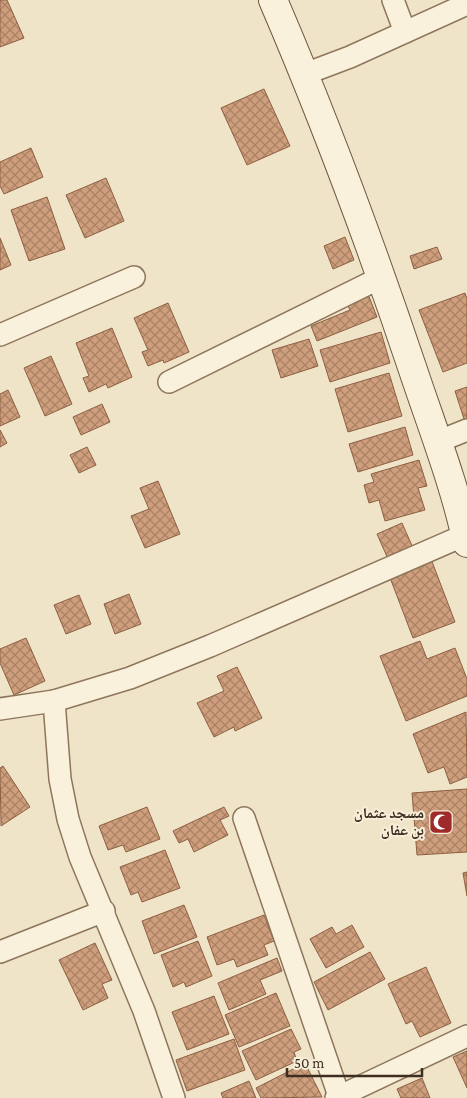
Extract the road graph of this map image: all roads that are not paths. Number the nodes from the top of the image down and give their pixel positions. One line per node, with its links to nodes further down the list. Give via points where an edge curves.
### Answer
1 (273, 0): 5 (main road)
2 (393, 0): 4 (street)
3 (467, 4): 4 (street)
4 (405, 32): 5 (street)
5 (305, 74): 7 (main road)
6 (134, 277): 8 (street)
7 (382, 277): 9 (street); 11 (main road)
8 (0, 335)
9 (168, 382)
10 (467, 430): 11 (street)
11 (437, 442): 12 (main road)
12 (466, 539): 13 (street, via 130,678)
13 (54, 701): 14 (street); 16 (street, via 60,779 68,819 80,857)
14 (0, 709)
15 (244, 818): 19 (street)
16 (104, 911): 17 (street); 20 (street)
17 (0, 952)
18 (467, 1036): 19 (street)
19 (337, 1097)
20 (174, 1098)

